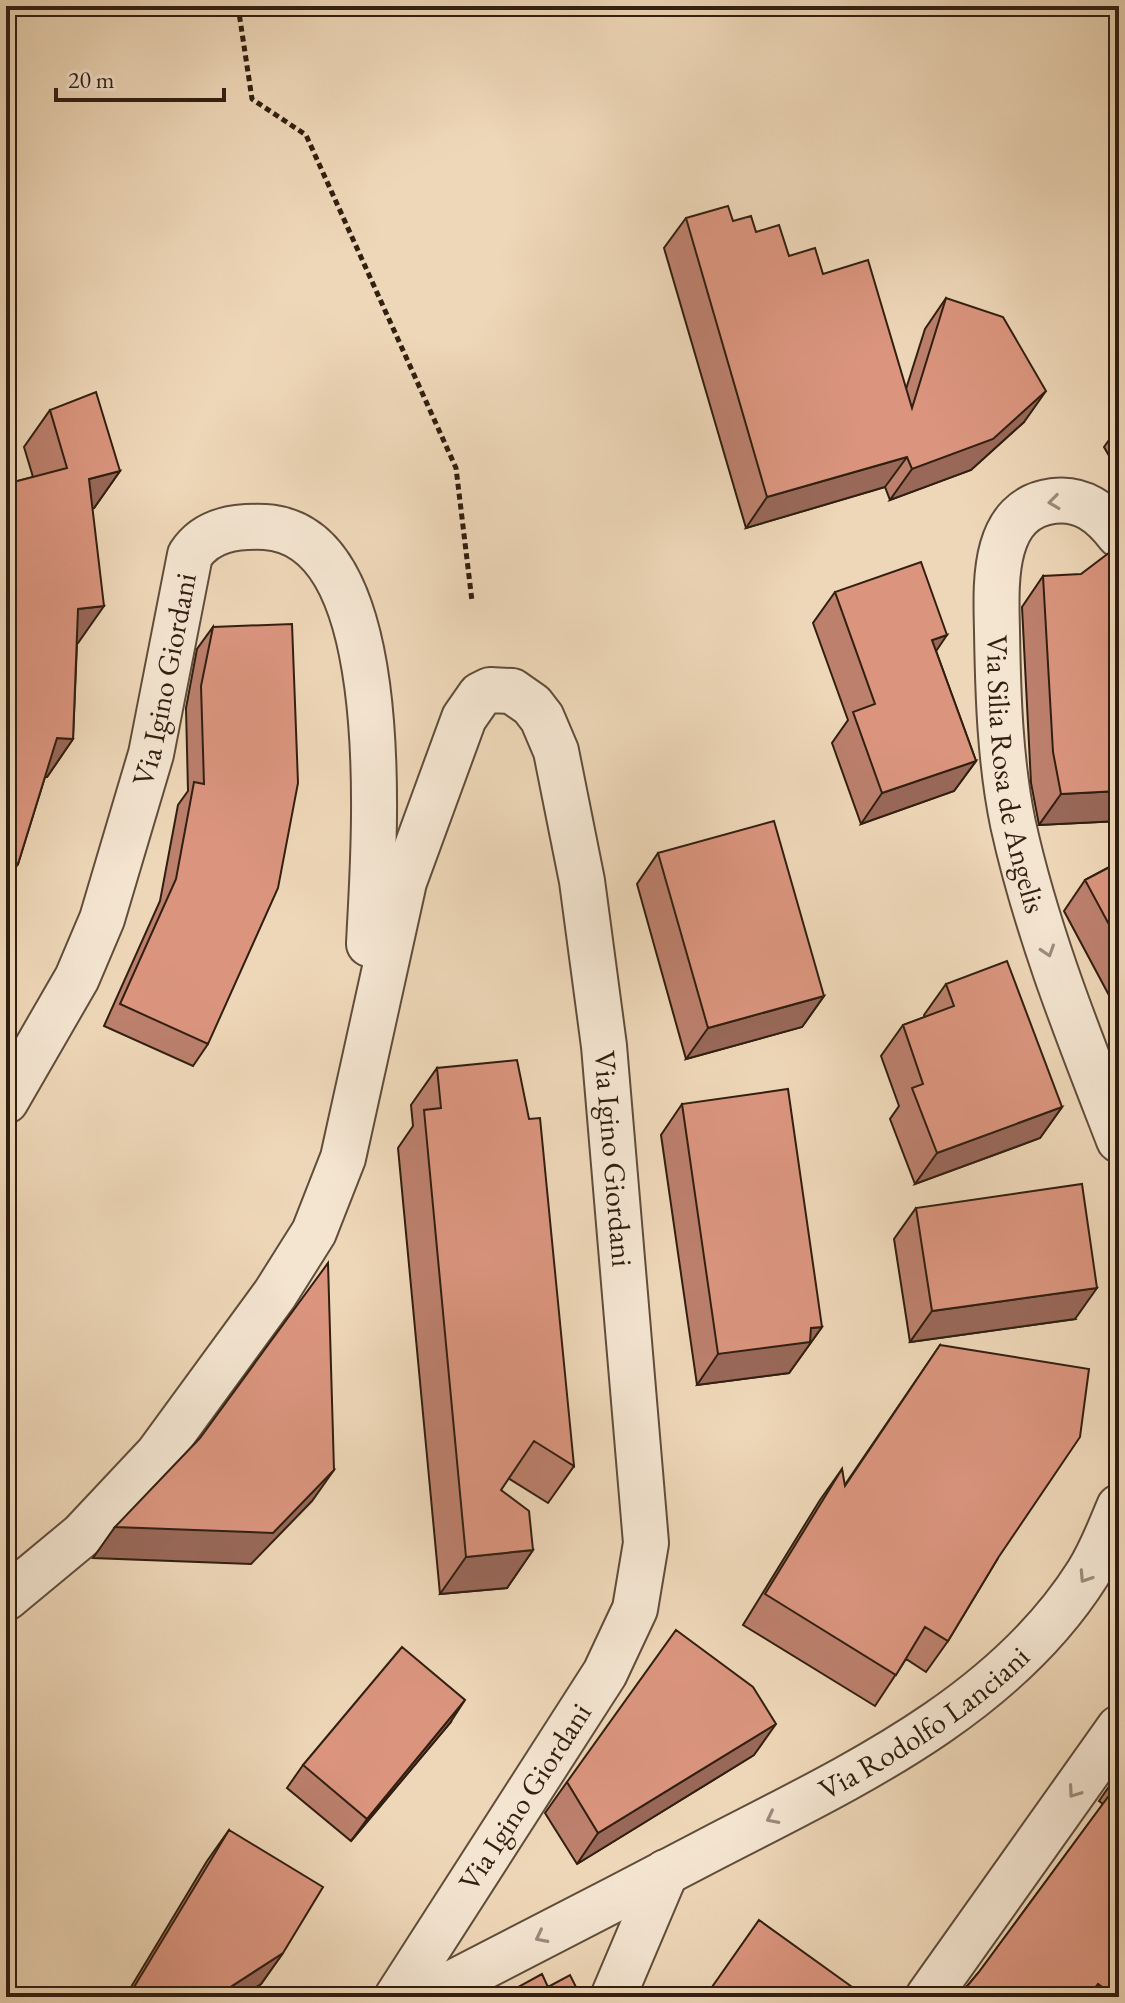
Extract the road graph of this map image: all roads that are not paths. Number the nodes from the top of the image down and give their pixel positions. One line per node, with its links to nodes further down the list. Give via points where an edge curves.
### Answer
1 (1119, 535): 4 (street, Via Silia Rosa de Angelis, one-way to 4, via 1092,508 1053,501 1037,505 1023,512 1007,533 997,596 1001,736 1013,822 1059,983)
2 (364, 1062): 3 (street, Via Igino Giordani, via 377,773 365,667 346,601 316,551 276,528 235,529 210,534 190,555 151,754 102,919 77,978); 6 (street, Via Igino Giordani, via 343,1158 314,1232 275,1294 158,1454 82,1535); 9 (street, Via Igino Giordani, via 404,882 464,718 480,695 512,691 542,718 556,751 588,926 604,1046 643,1484 645,1566 635,1609 605,1673)
3 (6, 1101)
4 (1119, 1140)
5 (1119, 1507): 8 (street, Via Rodolfo Lanciani, one-way to 8, via 1090,1570 1059,1614 978,1692 848,1779)
6 (6, 1598)
7 (1119, 1728): 12 (street, one-way to 12)
8 (666, 1872): 10 (street, Via Rodolfo Lanciani, one-way to 10); 11 (street)
9 (397, 1997)
10 (425, 1997)
11 (613, 1997)
12 (928, 1997)

